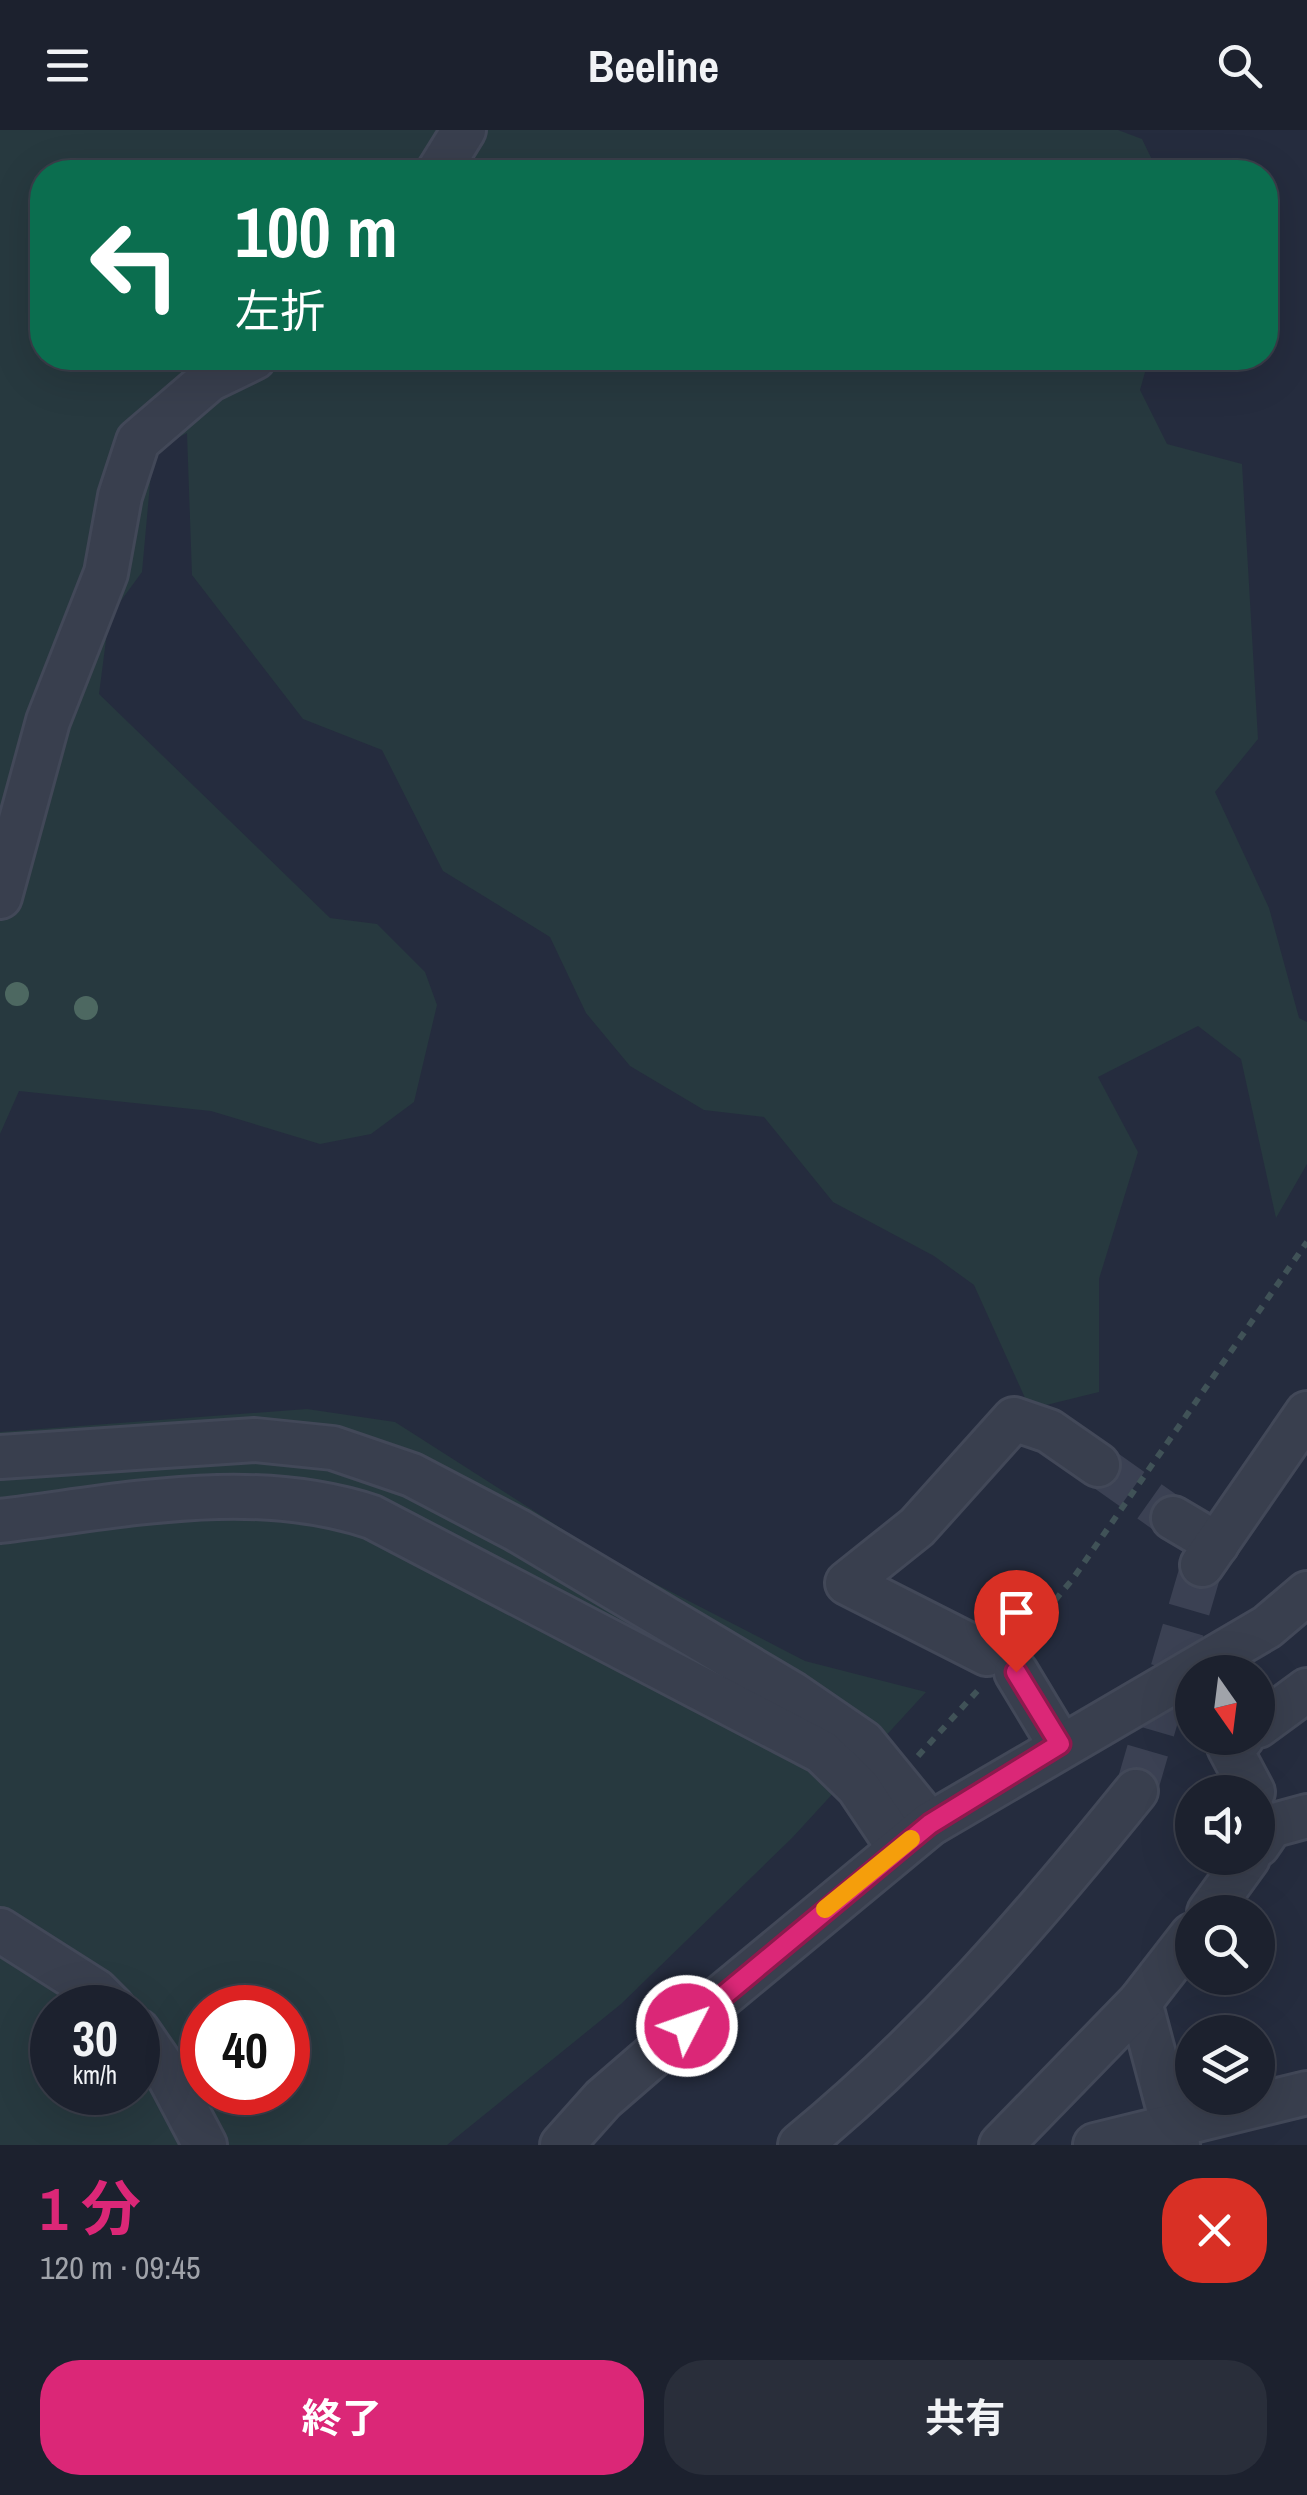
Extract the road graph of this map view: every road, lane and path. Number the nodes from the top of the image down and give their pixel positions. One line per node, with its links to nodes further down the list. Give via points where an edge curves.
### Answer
1 (464, 130): 2 (street)
2 (445, 160)
3 (230, 370): 4 (street, via 138,441 106,573 48,722)
4 (0, 896)
5 (1307, 1242): 12 (path, via 1072,1580)
6 (1307, 1414): 9 (street, via 1210,1555)
7 (0, 1456): 16 (street, via 256,1440 333,1448 412,1475 763,1676 863,1742)
8 (1098, 1465): 12 (street, via 1049,1431 1014,1419 917,1527 847,1582)
9 (1173, 1518)
10 (0, 1521): 16 (street, via 210,1495 323,1500 372,1517)
11 (1307, 1593): 15 (street, via 1268,1627)
12 (1000, 1665): 15 (street); 16 (path)
13 (1307, 1690): 14 (street)
14 (1275, 1714)
15 (1060, 1744): 18 (street)
16 (877, 1783): 18 (street)
17 (1136, 1791): 28 (street, via 1022,1932)
18 (914, 1836): 27 (street, via 617,2087)
19 (0, 1930): 21 (street)
20 (1175, 1957): 22 (street)
21 (87, 1985)
22 (1140, 2002): 25 (street); 29 (street)
23 (160, 2063): 26 (street)
24 (1307, 2092): 25 (street)
25 (1175, 2135): 30 (street)
26 (205, 2145)
27 (562, 2145)
28 (800, 2145)
29 (1001, 2145)
30 (1095, 2145)

